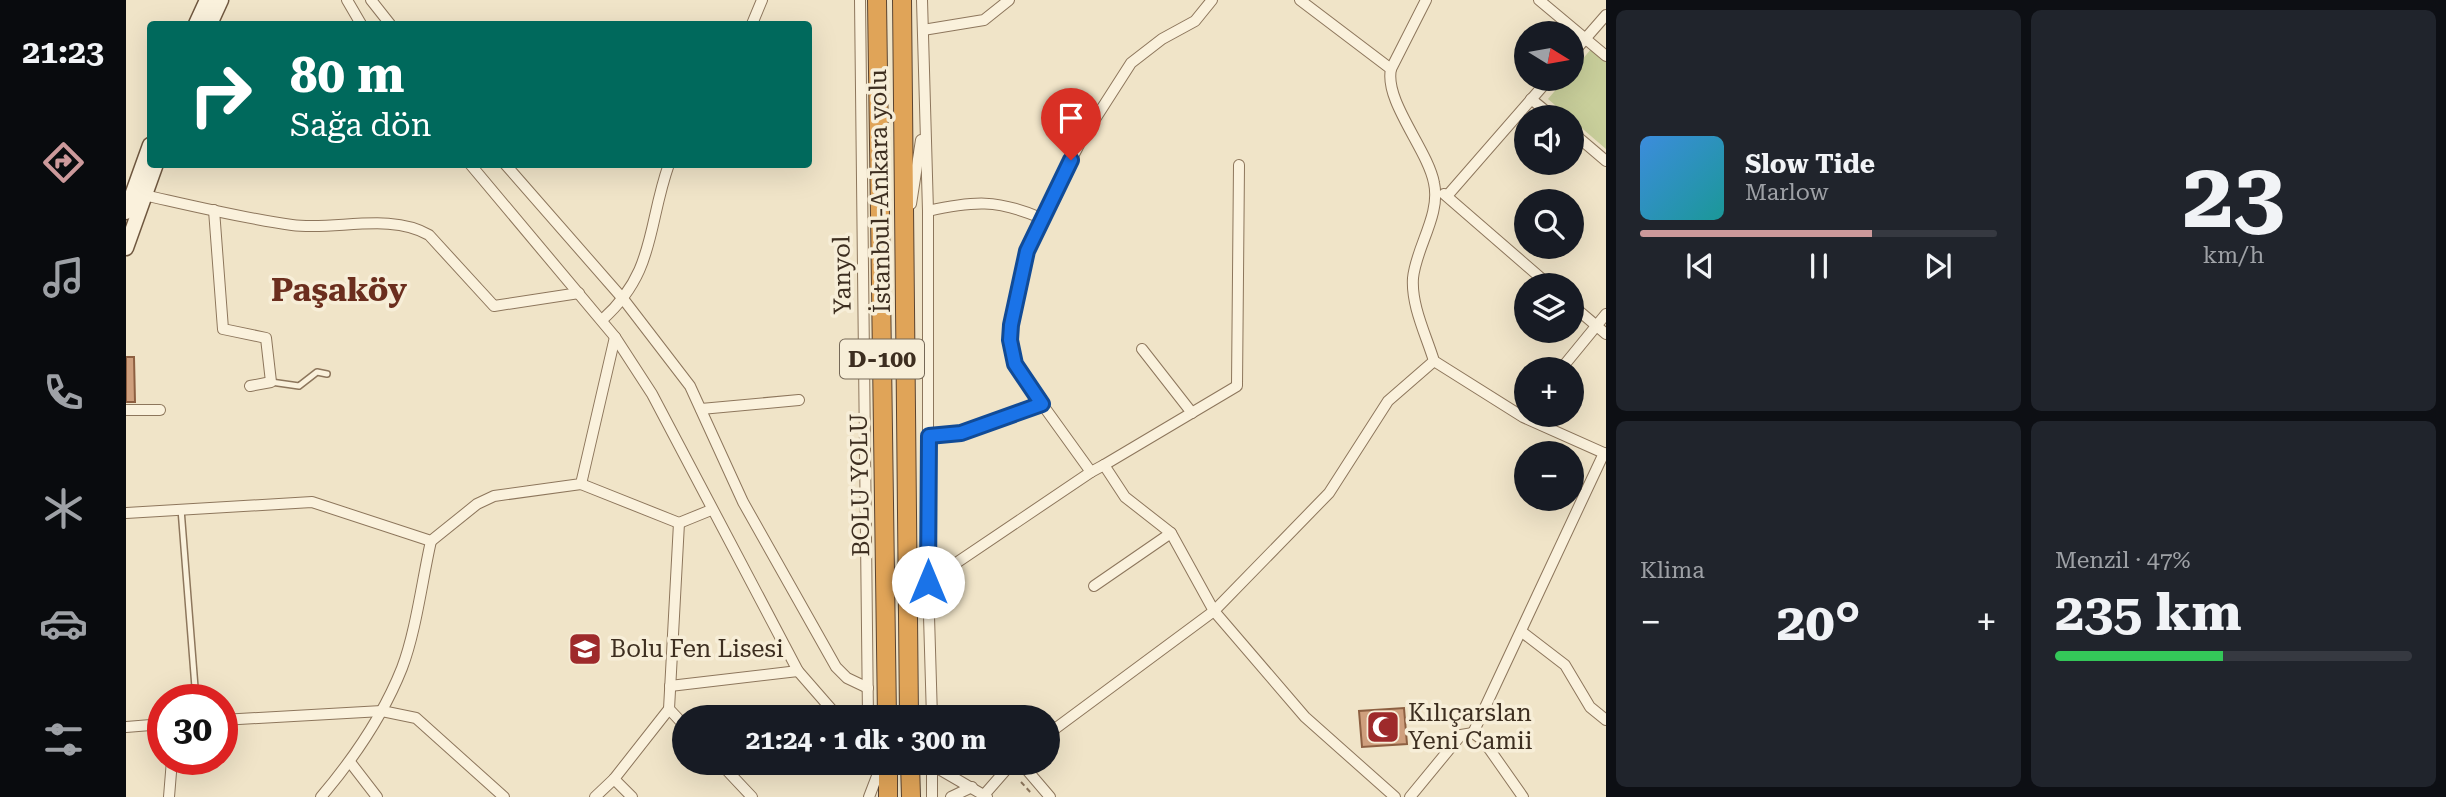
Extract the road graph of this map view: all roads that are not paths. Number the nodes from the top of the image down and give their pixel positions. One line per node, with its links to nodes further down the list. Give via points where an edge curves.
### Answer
1 (207, 0): 16 (main road)
2 (221, 0): 17 (main road)
3 (347, 0): 18 (street)
4 (371, 0): 19 (street)
5 (762, 0): 20 (street)
6 (860, 0): 87 (street, Yanyol)
7 (877, 0): 90 (highway, BOLU YOLU / D-100)
8 (902, 0): 44 (highway, İstanbul-Ankara yolu / D-100)
9 (922, 0): 21 (street)
10 (1009, 0): 21 (street, via 984,20)
11 (1212, 0): 43 (street, via 1195,21 1131,62 1081,141)
12 (1300, 0): 24 (street)
13 (1426, 0): 24 (street)
14 (1539, 0): 22 (street)
15 (1606, 15): 22 (street)
16 (198, 21)
17 (211, 21)
18 (359, 21)
19 (388, 21)
20 (753, 21)
21 (923, 30): 28 (street)
22 (1585, 38): 23 (street)
23 (1606, 56)
24 (1391, 69): 37 (street, via 1390,86)
25 (1538, 91): 26 (street)
26 (1531, 99): 27 (street); 39 (street)
27 (1538, 105)
28 (924, 117): 42 (street); 44 (street)
29 (1584, 142): 31 (street)
30 (147, 153): 41 (main road)
31 (1606, 161)
32 (1238, 165): 67 (street, via 1237,386)
33 (154, 168): 38 (main road)
34 (473, 168): 47 (street)
35 (508, 168): 48 (street)
36 (668, 168): 48 (street, via 651,244)
37 (1435, 186): 39 (street); 57 (street, via 1416,261 1413,294)
38 (144, 195): 40 (street); 45 (main road)
39 (1447, 196): 46 (street)
40 (214, 210): 47 (street, via 294,225 419,229 494,306); 59 (street, via 223,329 266,338)
41 (126, 212)
42 (928, 212): 43 (street, via 979,202 1006,204); 69 (street)
43 (1041, 218): 62 (street, via 1025,259 1010,340 1015,364)
44 (906, 236): 91 (highway, İstanbul-Ankara yolu / D-100)
45 (126, 248)
46 (1535, 273)
47 (579, 293): 51 (street)
48 (624, 300): 51 (street); 64 (street, via 690,386)
49 (1606, 314): 52 (street)
50 (1584, 316): 52 (street)
51 (602, 320): 54 (street)
52 (1596, 326): 53 (street); 56 (street)
53 (1606, 334)
54 (615, 337): 73 (street); 75 (street, via 652,394)
55 (1142, 349): 67 (street)
56 (1571, 357)
57 (1434, 361): 63 (street); 82 (street, via 1388,401 1329,493)
58 (327, 374): 59 (lane, via 317,372 299,386)
59 (271, 382): 60 (street)
60 (250, 386)
61 (800, 400): 64 (street)
62 (1042, 404): 69 (street, via 961,433); 72 (street)
63 (1514, 408)
64 (701, 409): 87 (street, via 743,502 836,667)
65 (126, 410): 66 (street)
66 (160, 410)
67 (1192, 413): 71 (street)
68 (1550, 427): 70 (street)
69 (929, 436): 80 (street)
70 (1605, 453): 83 (street)
71 (1104, 466): 72 (street); 78 (street, via 1125,497)
72 (1091, 472): 80 (street)
73 (581, 484): 77 (street); 79 (street, via 494,496)
74 (181, 509): 76 (street); 79 (street, via 313,502); 85 (lane)
75 (711, 510): 77 (street); 84 (street)
76 (126, 513)
77 (679, 523): 86 (street)
78 (1171, 533): 81 (street); 82 (street)
79 (431, 541): 94 (street, via 402,667)
80 (928, 582): 92 (street)
81 (1094, 586)
82 (1214, 611): 99 (street); 130 (street, via 1305,717)
83 (1522, 632): 97 (street, via 1565,665 1590,707); 101 (street)
84 (798, 671): 86 (street); 88 (street)
85 (196, 684)
86 (670, 686): 93 (street)
87 (868, 688): 89 (street, Yanyol)
88 (828, 705)
89 (868, 705)
90 (887, 705)
91 (909, 705)
92 (932, 705)
93 (669, 709): 95 (street); 113 (street)
94 (382, 711): 96 (street); 102 (street); 119 (street, via 416,718)
95 (672, 712)
96 (238, 719)
97 (1606, 720)
98 (147, 725): 100 (street)
99 (1060, 725)
100 (126, 727)
101 (1473, 733): 131 (street, via 1461,735); 132 (street, via 1483,740)
102 (350, 762): 117 (street); 118 (street)
103 (171, 775): 116 (street)
104 (731, 775): 122 (street)
105 (877, 775): 123 (street)
106 (888, 775): 124 (highway)
107 (896, 775): 125 (street)
108 (910, 775): 126 (highway)
109 (932, 775): 127 (street)
110 (952, 775): 114 (street)
111 (1003, 775): 115 (street)
112 (1031, 775): 129 (street)
113 (614, 779): 120 (street); 121 (street)
114 (972, 786): 115 (street); 128 (street)
115 (986, 796)
116 (170, 797)
117 (321, 797)
118 (377, 797)
119 (504, 797)
120 (595, 797)
121 (632, 797)
122 (752, 797)
123 (869, 797)
124 (888, 797)
125 (895, 797)
126 (911, 797)
127 (932, 797)
128 (951, 797)
129 (1050, 797)
130 (1395, 797)
131 (1410, 797)
132 (1523, 797)

